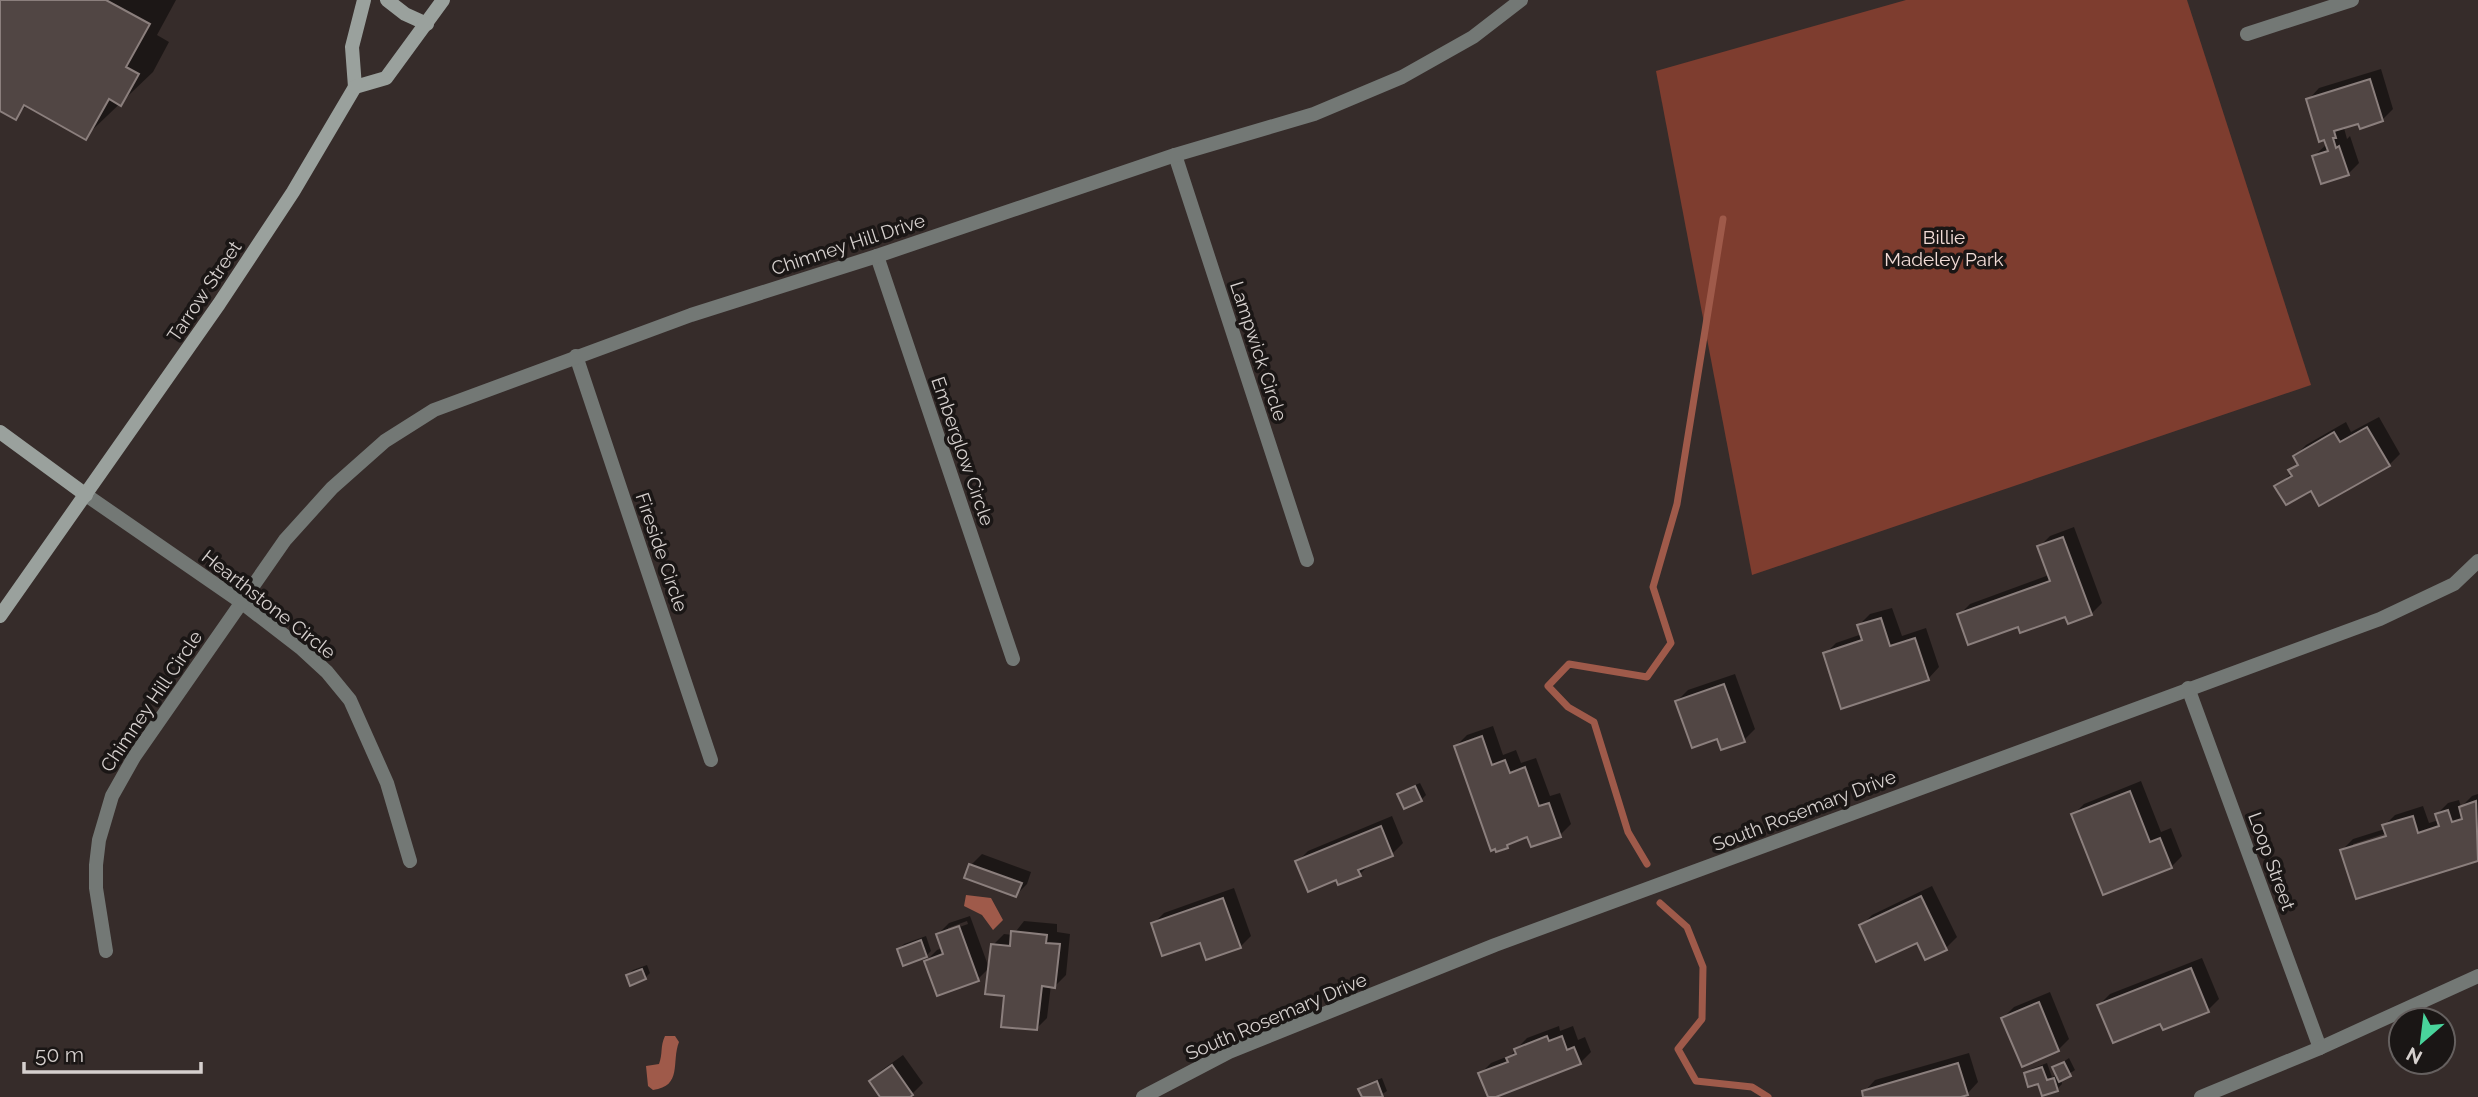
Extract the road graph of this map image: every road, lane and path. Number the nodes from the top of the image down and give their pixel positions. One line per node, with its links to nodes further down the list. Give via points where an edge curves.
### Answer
1 (364, 0): 8 (main road, via 352,47)
2 (387, 0): 6 (main road, via 405,15)
3 (443, 0): 6 (main road)
4 (1521, 0): 9 (street, Chimney Hill Drive, via 1473,37 1402,77 1314,114)
5 (2352, 0): 7 (street)
6 (427, 24): 8 (main road, via 386,78)
7 (2247, 34)
8 (355, 87): 13 (main road, Tarrow Street, via 293,192)
9 (1175, 155): 10 (street, Chimney Hill Drive); 14 (street, Lampwick Circle)
10 (877, 256): 11 (street, Chimney Hill Drive, via 691,314); 18 (street, Emberglow Circle)
11 (576, 356): 16 (street, Chimney Hill Drive, via 434,410 385,441 332,488 285,540); 20 (street, Fireside Circle)
12 (0, 432): 13 (main road)
13 (86, 495): 16 (street, Hearthstone Circle); 17 (main road, Tarrow Street)
14 (1307, 560)
15 (2478, 561): 19 (street, South Rosemary Drive, via 2454,584 2380,619)
16 (241, 602): 21 (street, Hearthstone Circle, via 302,649 350,700 387,783); 22 (street, Chimney Hill Circle, via 112,796 96,865)
17 (0, 616)
18 (1013, 659)
19 (2188, 688): 24 (street, Loop Street); 25 (street, South Rosemary Drive, via 1495,945 1229,1052)
20 (711, 760)
21 (410, 861)
22 (106, 951)
23 (2478, 976): 24 (street)
24 (2320, 1048): 26 (street)
25 (1143, 1097)
26 (2201, 1097)

